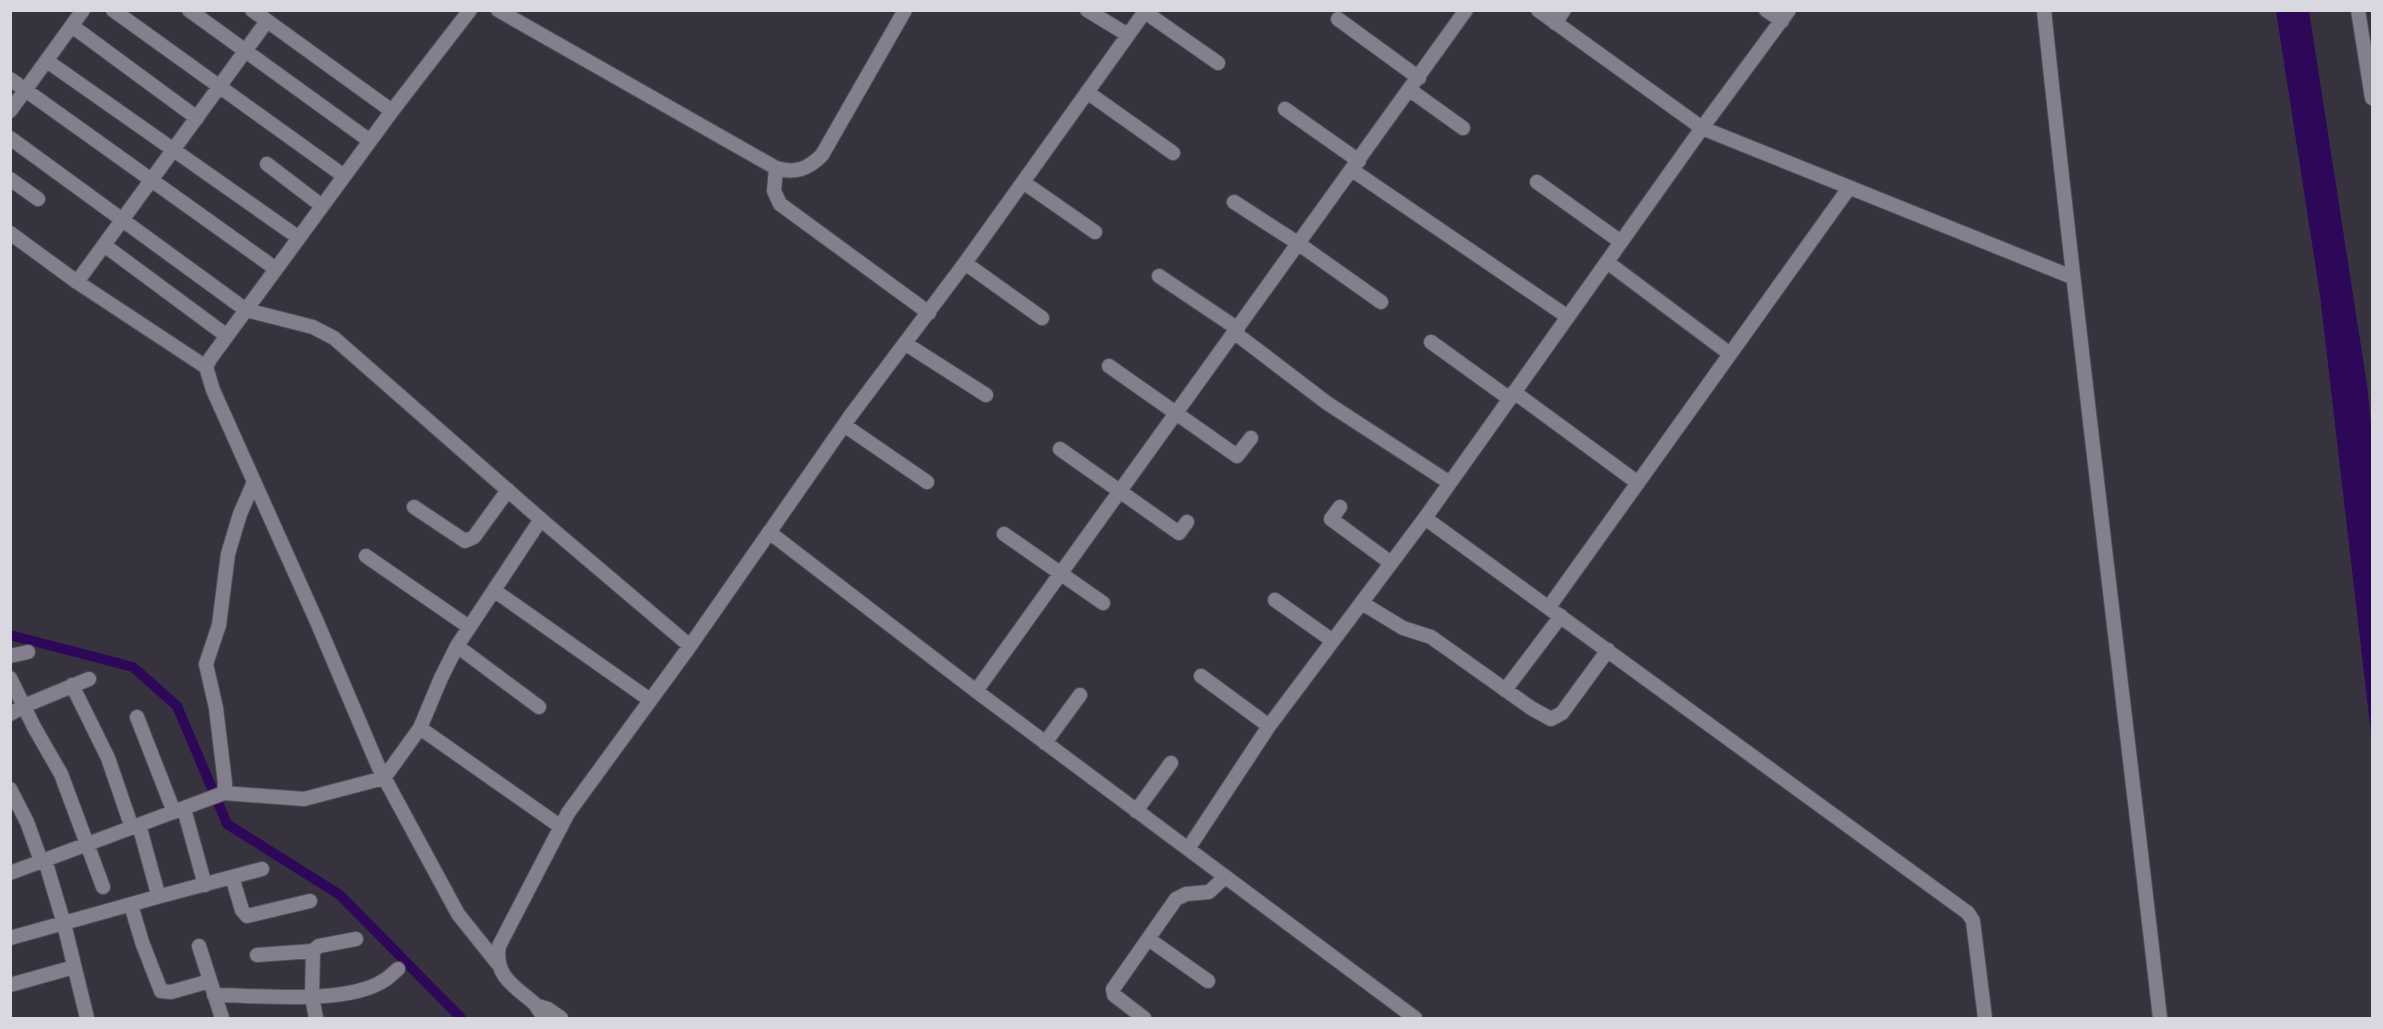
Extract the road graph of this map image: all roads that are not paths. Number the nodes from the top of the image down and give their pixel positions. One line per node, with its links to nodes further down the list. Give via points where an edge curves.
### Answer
1 (83, 10): 20 (street)
2 (113, 10): 28 (street)
3 (189, 10): 22 (street)
4 (252, 10): 18 (street)
5 (470, 10): 34 (street)
6 (498, 10): 44 (street)
7 (905, 10): 44 (street, via 822,155 801,170)
8 (1087, 10): 21 (street)
9 (1466, 10): 27 (street)
10 (1538, 10): 19 (street)
11 (1564, 10): 19 (street)
12 (1766, 10): 16 (street)
13 (2044, 10): 65 (street)
14 (2358, 10): 26 (street)
15 (1145, 11): 21 (street); 24 (street)
16 (1785, 16): 37 (street)
17 (1338, 19): 27 (street)
18 (267, 21): 22 (street); 34 (street)
19 (1555, 23): 37 (street)
20 (72, 26): 23 (street); 35 (street)
21 (1128, 35): 30 (street)
22 (246, 51): 28 (street); 39 (street)
23 (47, 61): 29 (street); 40 (street)
24 (1218, 63)
25 (10, 79): 29 (street)
26 (2372, 81): 31 (street)
27 (1414, 84): 36 (street); 43 (street)
28 (219, 88): 35 (street); 45 (street)
29 (26, 90): 33 (street); 47 (street)
30 (1088, 92): 41 (street); 48 (street)
31 (2373, 98)
32 (1285, 109): 43 (street)
33 (10, 111)
34 (392, 111): 39 (street)
35 (197, 118): 40 (street)
36 (1463, 128)
37 (1702, 128): 50 (street); 58 (street)
38 (10, 138): 54 (street)
39 (370, 141): 45 (street)
40 (174, 149): 47 (street); 57 (street)
41 (1173, 153)
42 (267, 164): 53 (street)
43 (1356, 165): 59 (street); 70 (street)
44 (776, 168): 69 (street, via 774,191 780,204)
45 (344, 176): 53 (street)
46 (10, 179): 51 (street)
47 (152, 180): 54 (street); 63 (street)
48 (1023, 182): 55 (street); 62 (street)
49 (1537, 182): 58 (street)
50 (1849, 188): 65 (street); 76 (street)
51 (38, 199)
52 (1234, 202): 59 (street)
53 (322, 206): 57 (street)
54 (123, 220): 60 (street); 68 (street)
55 (1095, 232)
56 (10, 233): 66 (street)
57 (299, 238): 63 (street)
58 (1621, 242): 61 (street)
59 (1299, 244): 67 (street); 72 (street)
60 (104, 245): 66 (street); 73 (street)
61 (1607, 262): 70 (street); 76 (street)
62 (965, 263): 69 (street); 71 (street)
63 (276, 269): 68 (street)
64 (1159, 276): 72 (street)
65 (2072, 277): 173 (street)
66 (77, 282): 78 (street)
67 (1381, 302)
68 (246, 310): 73 (street); 89 (street, via 313,327 334,338)
69 (929, 313): 75 (street)
70 (1568, 317): 80 (street)
71 (1042, 318)
72 (1236, 331): 81 (street); 87 (street, via 1328,403)
73 (227, 336): 78 (street)
74 (1431, 342): 80 (street)
75 (906, 344): 79 (street); 82 (street)
76 (1730, 354): 88 (street)
77 (1109, 366): 81 (street)
78 (206, 368): 85 (street)
79 (986, 395)
80 (1512, 395): 87 (street); 88 (street)
81 (1177, 414): 83 (street, via 1237,456); 90 (street)
82 (844, 425): 86 (street); 96 (street)
83 (1251, 438)
84 (1060, 449): 90 (street)
85 (254, 482): 130 (street); 132 (street, via 228,554 219,625 206,664 225,783)
86 (927, 482)
87 (1450, 483): 93 (street)
88 (1638, 483): 105 (street)
89 (508, 490): 91 (street, via 474,537 465,541); 94 (street)
90 (1120, 492): 95 (street, via 1179,534); 100 (street)
91 (414, 507)
92 (1340, 507): 99 (street, via 1331,519)
93 (1425, 518): 99 (street); 105 (street)
94 (541, 519): 101 (street); 110 (street)
95 (1187, 522)
96 (769, 532): 110 (street); 119 (street)
97 (1004, 534): 100 (street)
98 (366, 556): 107 (street)
99 (1392, 563): 104 (street)
100 (1061, 574): 103 (street); 119 (street)
101 (495, 591): 107 (street); 121 (street)
102 (1275, 600): 108 (street)
103 (1103, 603)
104 (1362, 603): 108 (street); 118 (street, via 1403,628 1425,633)
105 (1549, 607): 106 (street)
106 (1561, 616): 111 (street); 118 (street)
107 (469, 627): 109 (street)
108 (1333, 641): 126 (street)
109 (457, 646): 123 (street); 127 (street)
110 (690, 646): 121 (street)
111 (1608, 650): 118 (street, via 1557,717 1546,717); 172 (street, via 1968,913 1973,921)
112 (28, 652): 113 (street)
113 (10, 656)
114 (1201, 676): 126 (street)
115 (10, 678): 122 (street)
116 (89, 679): 117 (street)
117 (72, 685): 122 (street); 135 (street)
118 (1505, 690)
119 (976, 692): 128 (street)
120 (1080, 695): 128 (street)
121 (650, 700): 136 (street)
122 (24, 706): 124 (street); 137 (street, via 61,774)
123 (539, 707)
124 (10, 714)
125 (137, 717): 133 (street)
126 (1269, 726): 138 (street)
127 (420, 728): 130 (street); 136 (street)
128 (1045, 743): 134 (street)
129 (1171, 763): 134 (street)
130 (384, 778): 132 (street, via 304,799); 156 (street, via 458,914)
131 (10, 789): 139 (street)
132 (221, 794): 133 (street)
133 (179, 811): 135 (street); 144 (street)
134 (1136, 811): 138 (street)
135 (136, 826): 137 (street); 146 (street)
136 (561, 827): 156 (street, via 499,946)
137 (88, 844): 139 (street); 145 (street)
138 (1188, 849): 142 (street)
139 (43, 860): 141 (street); 149 (street)
140 (262, 869): 143 (street)
141 (10, 873)
142 (1225, 877): 152 (street, via 1209,892 1181,896); 171 (street)
143 (232, 878): 144 (street); 147 (street, via 247,916)
144 (205, 885): 146 (street)
145 (103, 887)
146 (157, 897): 148 (street)
147 (310, 901)
148 (131, 906): 149 (street); 161 (street, via 161,991)
149 (64, 924): 150 (street); 157 (street)
150 (10, 938)
151 (356, 939): 154 (street, via 319,946)
152 (1150, 940): 159 (street); 170 (street, via 1113,989 1114,995)
153 (199, 946): 161 (street)
154 (313, 951): 155 (street); 162 (street)
155 (257, 955)
156 (498, 964): 163 (street, via 511,985)
157 (74, 967): 160 (street); 164 (street)
158 (398, 969): 162 (street, via 382,982 352,993)
159 (1208, 981)
160 (10, 985)
161 (212, 988): 162 (street); 166 (street)
162 (312, 997): 167 (street)
163 (536, 1005): 168 (street); 169 (street)
164 (86, 1016): 165 (street)
165 (72, 1018)
166 (222, 1018)
167 (316, 1018)
168 (546, 1018)
169 (561, 1018)
170 (1144, 1018)
171 (1414, 1018)
172 (1985, 1018)
173 (2160, 1018)

